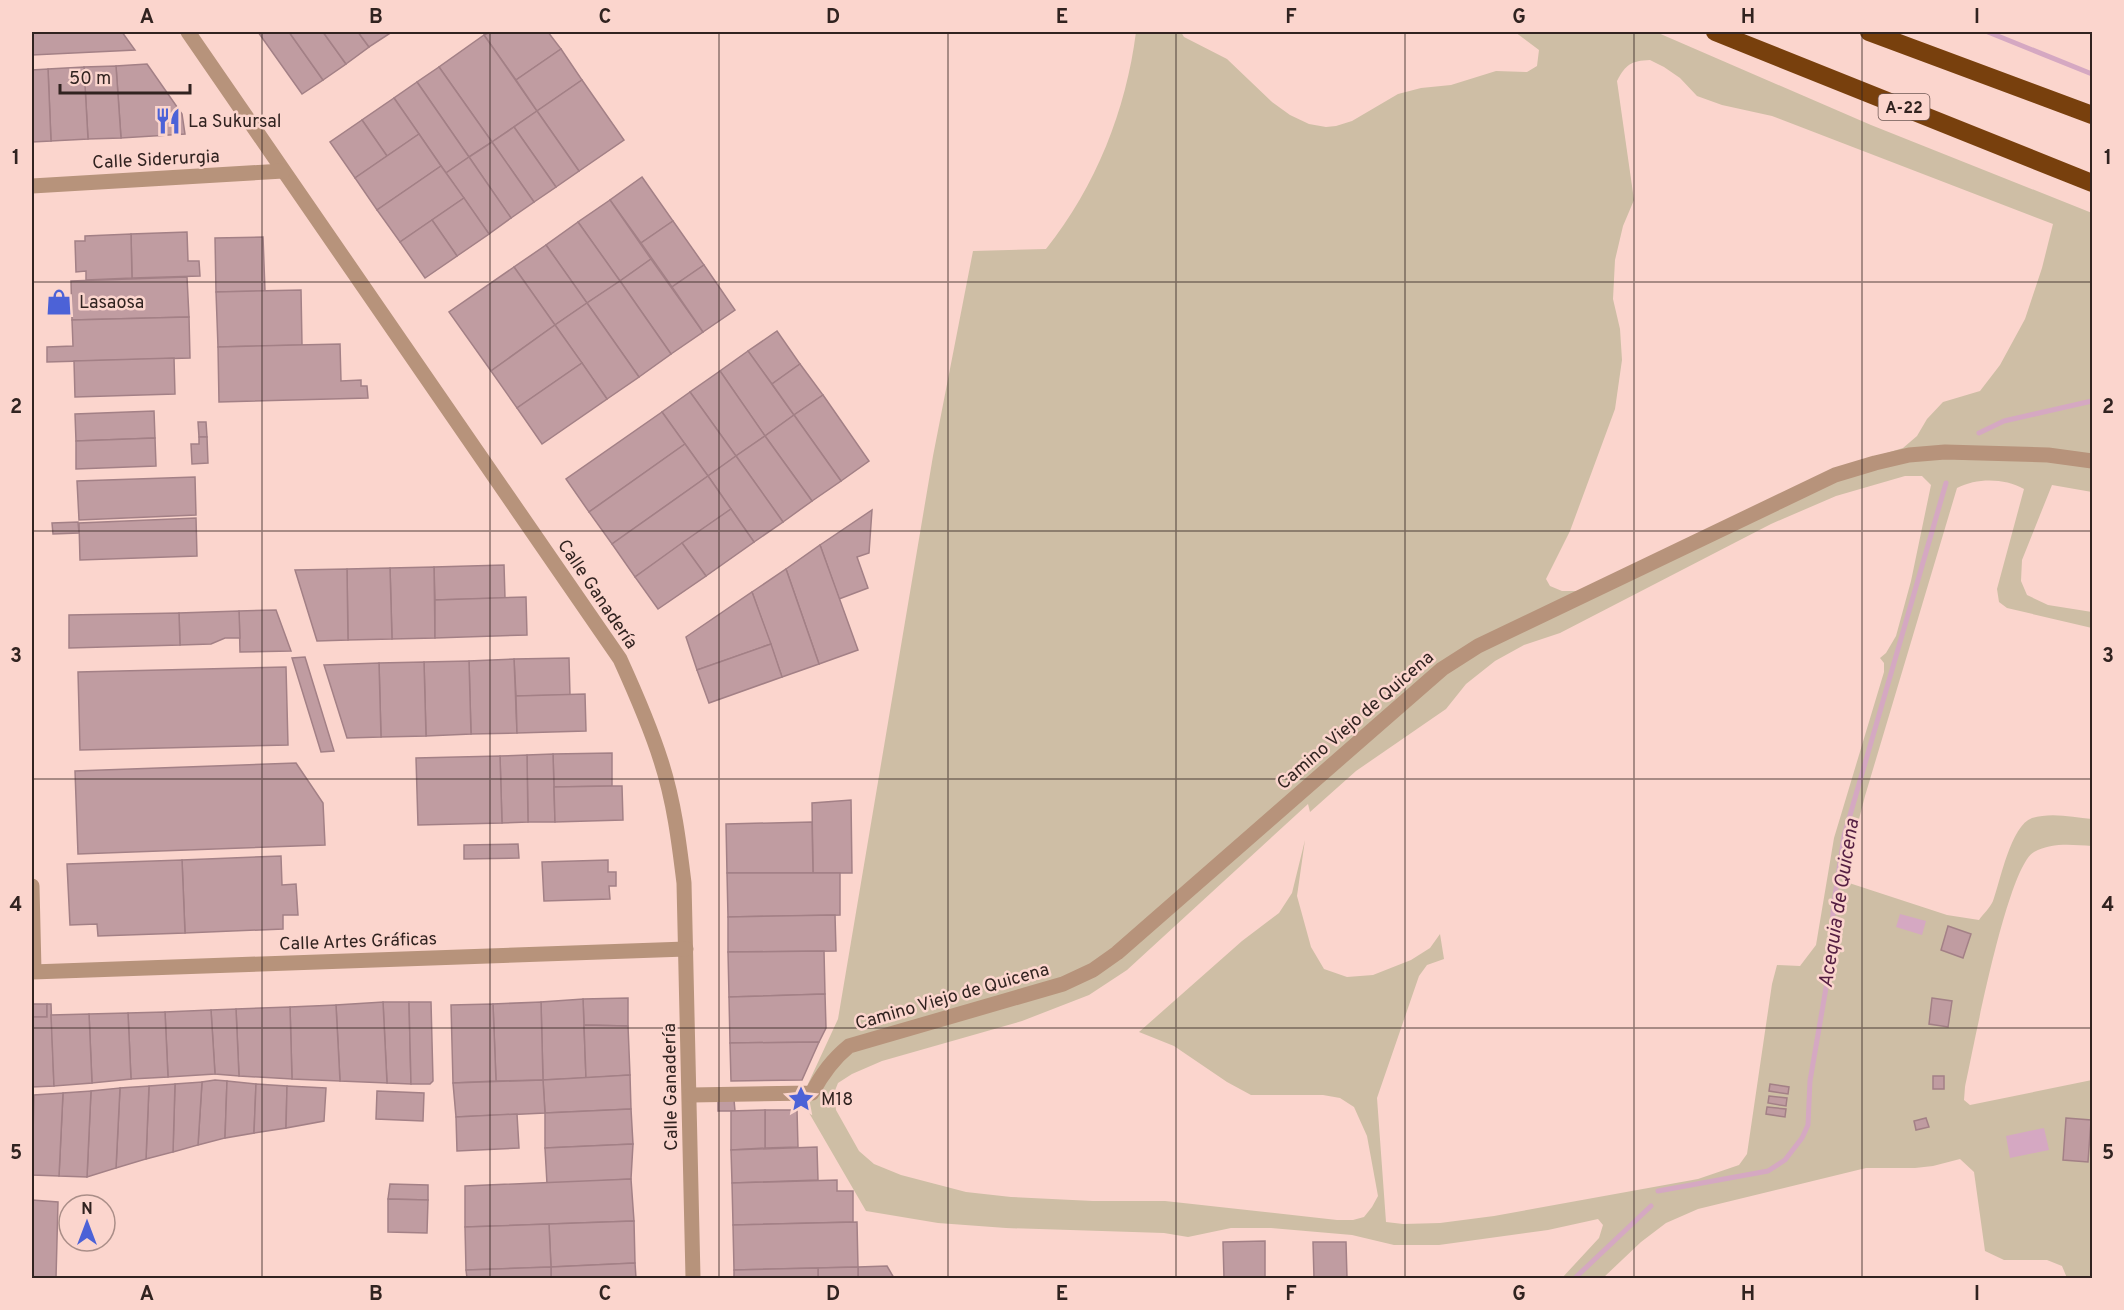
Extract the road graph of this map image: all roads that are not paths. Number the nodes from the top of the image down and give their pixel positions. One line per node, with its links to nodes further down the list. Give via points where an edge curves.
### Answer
1 (188, 32): 5 (street, Calle Ganadería)
2 (1715, 32): 6 (highway, A-22)
3 (1869, 32): 4 (highway)
4 (2092, 115)
5 (283, 171): 7 (street, Calle Siderurgia); 10 (street, Calle Ganadería, via 620,659 662,762 676,822 684,884)
6 (2092, 183)
7 (32, 186)
8 (2092, 461): 12 (street, Camino Viejo de Quicena, via 2049,455 1945,452 1898,458 1835,475 1478,646 1442,669 1093,970 1063,984 849,1046 824,1071 812,1093)
9 (32, 886): 11 (street)
10 (686, 949): 11 (street, Calle Artes Gráficas); 12 (street, Calle Ganadería)
11 (33, 972)
12 (691, 1095): 13 (street, Calle Ganadería)
13 (693, 1278)

